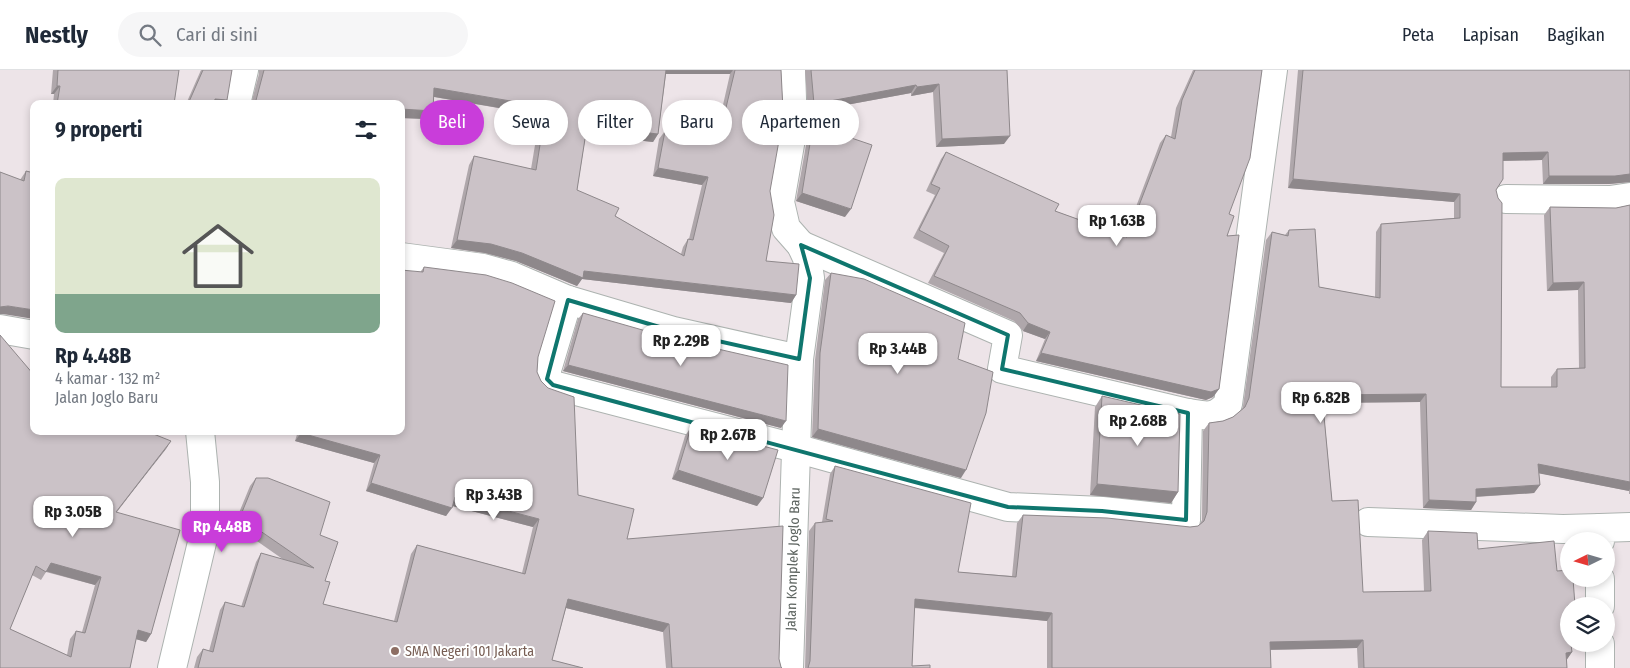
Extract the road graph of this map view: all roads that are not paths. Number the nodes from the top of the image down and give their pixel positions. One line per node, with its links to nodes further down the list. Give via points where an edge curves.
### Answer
1 (244, 70): 4 (street)
2 (791, 70): 7 (street, Jalan Komplek Joglo Baru, via 793,127 780,202 786,228)
3 (1273, 70): 13 (street, via 1228,404 1218,414)
4 (237, 100)
5 (1630, 198): 6 (street)
6 (1506, 199)
7 (801, 245): 12 (street, Jalan Komplek Joglo Baru, via 810,278); 13 (street, via 1008,335 1002,369)
8 (405, 258): 9 (street, via 483,268 512,276)
9 (568, 300): 12 (street, via 673,331); 15 (street, via 547,370 553,385)
10 (0, 329): 11 (street)
11 (30, 334)
12 (799, 359): 15 (street, Jalan Komplek Joglo Baru)
13 (1188, 413): 15 (street, via 1186,520 1102,511 1008,507)
14 (200, 435): 21 (street, via 205,530)
15 (795, 448): 22 (street, Jalan Komplek Joglo Baru)
16 (1368, 522): 18 (street)
17 (1630, 527): 19 (street)
18 (1582, 532)
19 (1611, 532)
20 (1600, 652): 23 (street)
21 (172, 668)
22 (789, 668)
23 (1600, 668)

